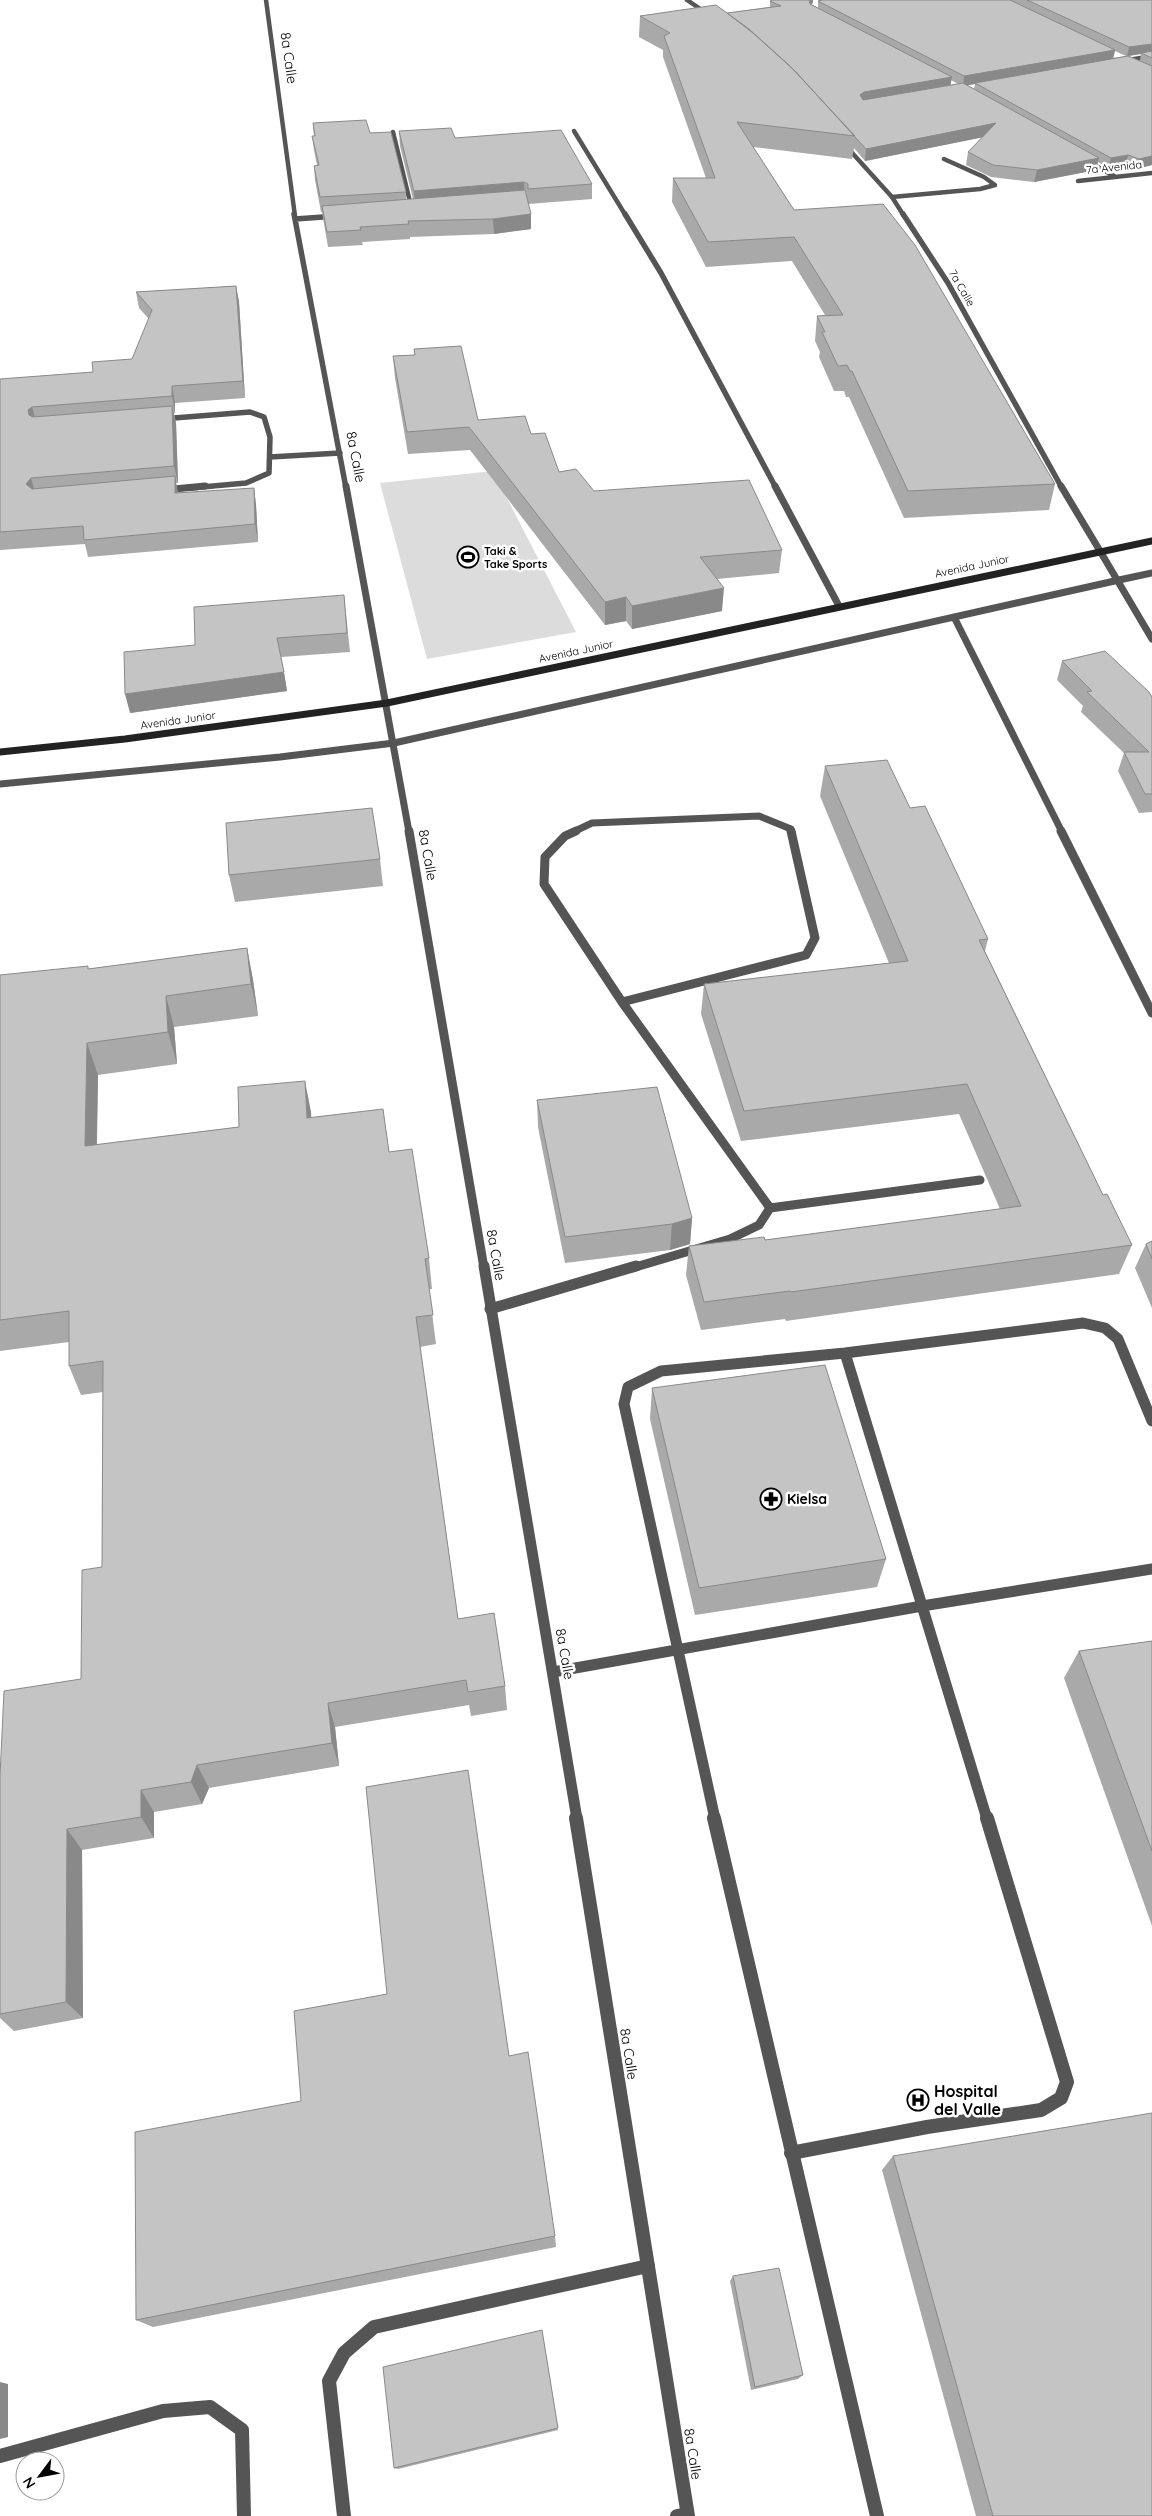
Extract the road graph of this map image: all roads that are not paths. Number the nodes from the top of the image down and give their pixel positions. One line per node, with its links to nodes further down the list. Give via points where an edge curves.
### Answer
1 (266, 0): 22 (street, 8a Calle)
2 (687, 0): 3 (street)
3 (715, 20)
4 (1118, 56): 6 (street)
5 (1152, 56): 6 (street)
6 (1126, 60): 7 (street); 8 (street)
7 (1116, 62)
8 (1135, 65)
9 (574, 131): 31 (street, via 661,273)
10 (393, 132): 20 (street)
11 (840, 138): 17 (street, 7a Calle)
12 (1080, 157): 15 (street)
13 (944, 159): 17 (street, via 995,185)
14 (1152, 173): 15 (street, 7a Avenida)
15 (1114, 176): 16 (street, 7a Avenida)
16 (1078, 180)
17 (892, 197): 28 (street, 7a Calle, via 948,283)
18 (422, 209): 20 (street)
19 (403, 210): 20 (street)
20 (412, 210)
21 (344, 215): 22 (street)
22 (295, 219): 24 (street, 8a Calle)
23 (152, 420): 25 (street, via 250,412 264,417)
24 (340, 453): 25 (street); 34 (street, 8a Calle)
25 (270, 457): 26 (street, via 268,473 246,483)
26 (160, 490)
27 (1152, 540): 28 (main road, Avenida Junior)
28 (1100, 551): 30 (street, 7a Calle); 31 (main road, Avenida Junior)
29 (1152, 573): 30 (street)
30 (1119, 580): 32 (street); 33 (street, 7a Calle)
31 (839, 606): 34 (main road, Avenida Junior)
32 (954, 617): 35 (street); 39 (street)
33 (1152, 639)
34 (387, 703): 35 (street, 8a Calle); 36 (main road, Avenida Junior)
35 (394, 744): 37 (street); 42 (street, 8a Calle)
36 (0, 752)
37 (0, 784)
38 (622, 1002): 38 (street, via 544,884 545,857 565,836 592,823 759,816 791,828 815,938 806,955); 41 (street)
39 (1152, 1013)
40 (980, 1180): 41 (street)
41 (770, 1208): 42 (street, via 759,1224 730,1239)
42 (490, 1308): 48 (street, 8a Calle)
43 (845, 1353): 44 (street, via 1083,1323 1105,1328 1118,1339); 46 (street); 47 (street, via 661,1371 628,1387 624,1404)
44 (1152, 1421)
45 (1152, 1569): 46 (street)
46 (922, 1606): 47 (street); 49 (street, via 1067,2082 1061,2098 1041,2110)
47 (676, 1650): 48 (street); 49 (street)
48 (553, 1672): 50 (street, 8a Calle)
49 (791, 2153): 55 (street)
50 (648, 2266): 52 (street, 8a Calle); 54 (street, via 374,2327 344,2353 329,2381)
51 (0, 2456): 53 (street, via 163,2411 210,2407 242,2430)
52 (684, 2515)
53 (244, 2516)
54 (344, 2516)
55 (878, 2516)

